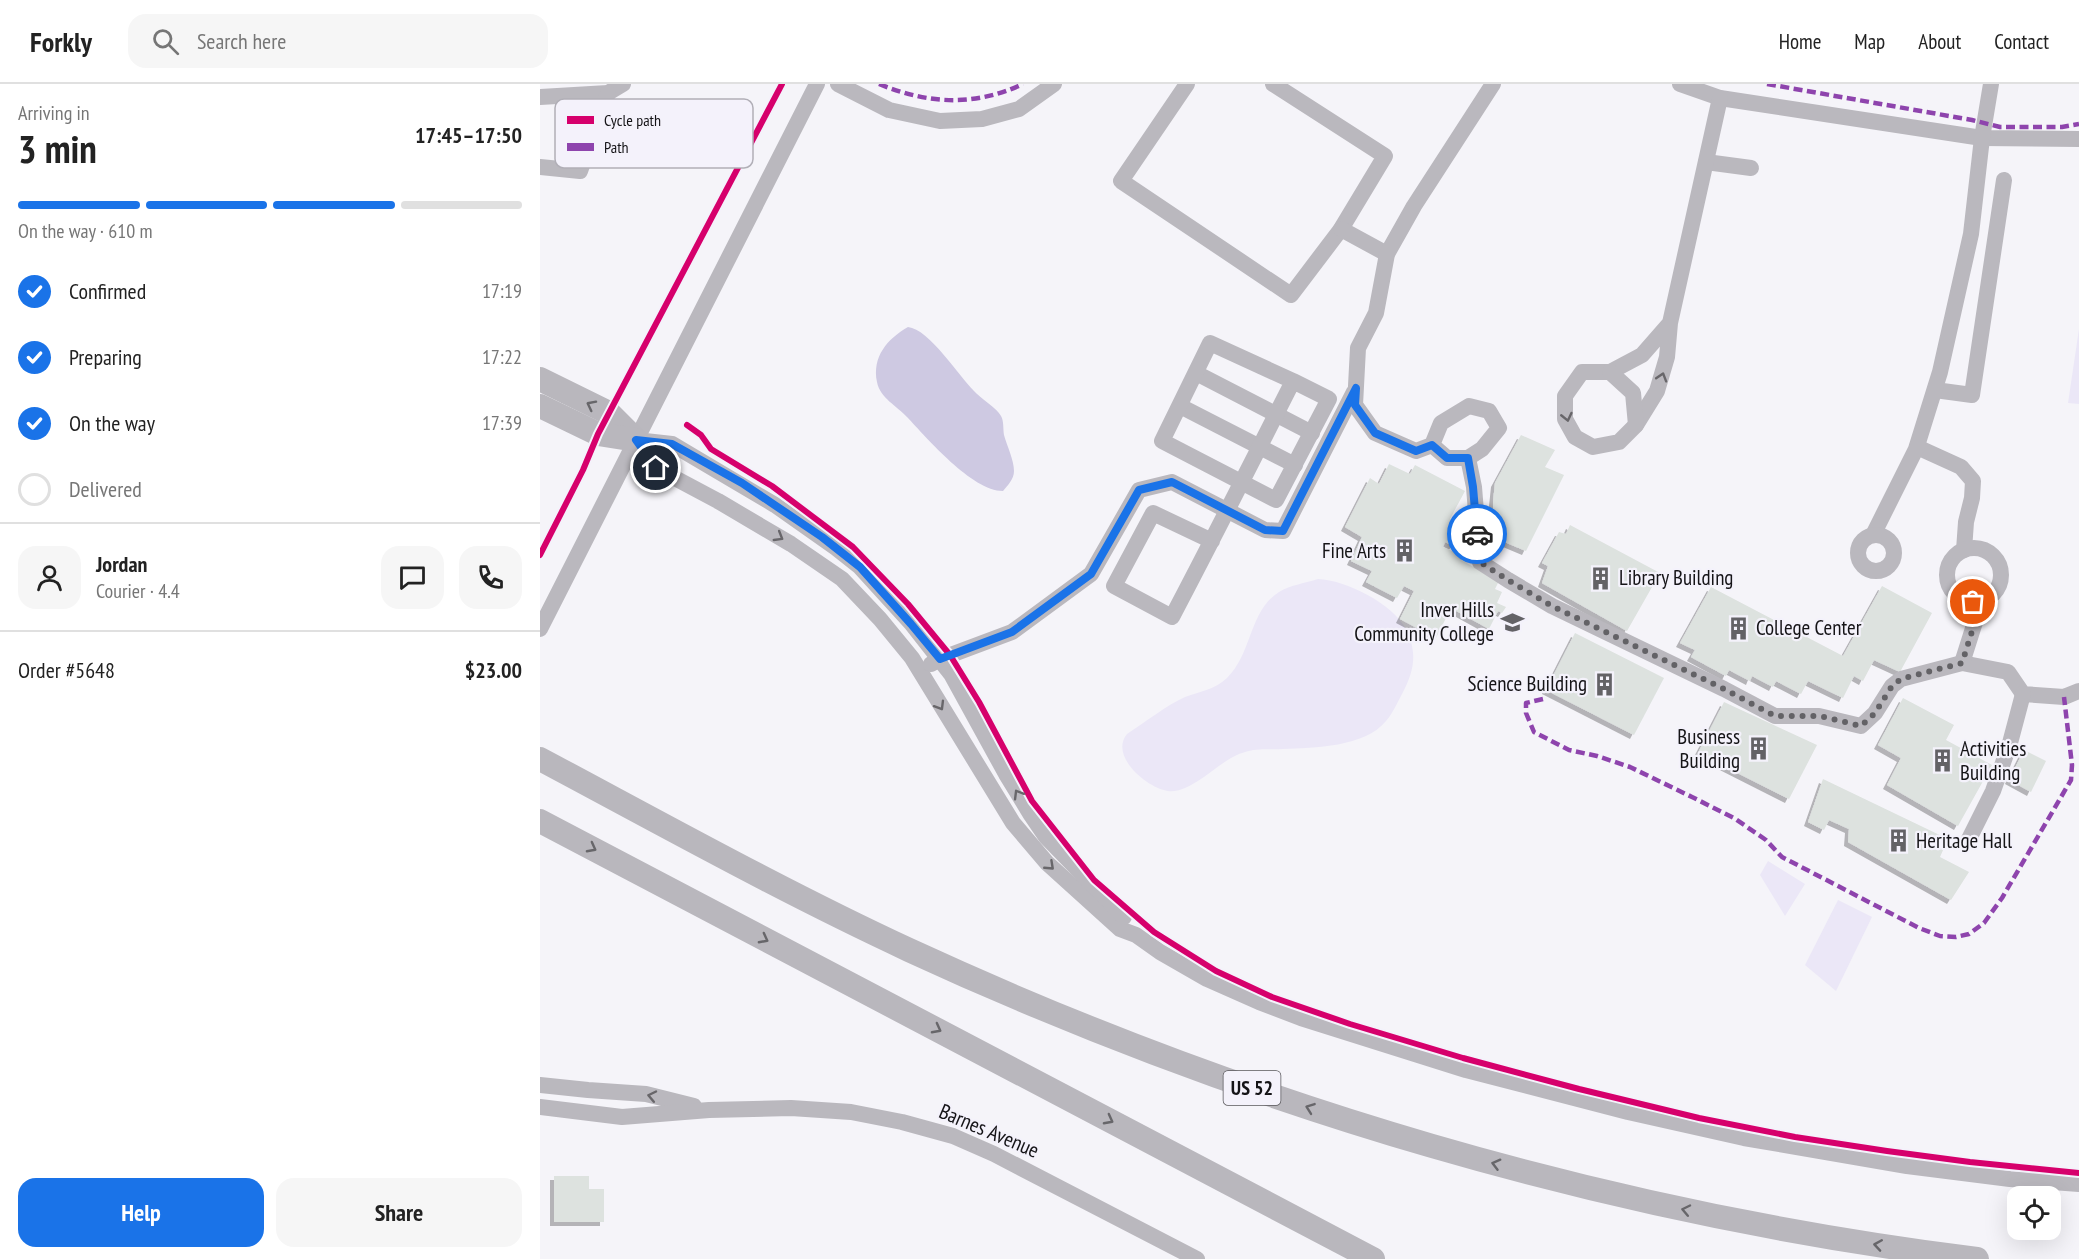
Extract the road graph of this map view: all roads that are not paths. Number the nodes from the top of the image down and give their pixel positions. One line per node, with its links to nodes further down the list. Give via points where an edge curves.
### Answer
1 (623, 84): 10 (street)
2 (817, 84): 35 (street)
3 (838, 84): 4 (street, via 889,110 940,121 982,118 1019,109)
4 (1054, 84)
5 (1187, 84): 21 (street, via 1121,181 1291,295)
6 (1273, 84): 21 (street, via 1385,156)
7 (1493, 84): 22 (street)
8 (1680, 84): 12 (street)
9 (1991, 84): 14 (street)
10 (608, 93): 11 (street); 13 (street)
11 (540, 97)
12 (1720, 98): 14 (street); 16 (street)
13 (606, 99)
14 (1982, 138): 15 (street); 29 (street, via 1971,234)
15 (2079, 139)
16 (1706, 162): 19 (street); 23 (street)
17 (540, 167): 18 (street, via 580,171)
18 (581, 168)
19 (1751, 168)
20 (2004, 180): 29 (street, via 1972,395)
21 (1341, 229): 22 (street)
22 (1387, 254): 28 (street, via 1376,313 1358,348)
23 (1670, 323): 24 (street, via 1642,355); 33 (street, one-way to 23, via 1657,391 1667,357)
24 (1610, 372): 33 (street, via 1633,393); 33 (street, one-way to 33, via 1582,372 1565,396 1565,419 1575,437 1593,447 1619,442)
25 (1196, 373): 27 (street, via 1210,343); 31 (street); 32 (street)
26 (540, 379): 35 (highway, one-way to 26, via 609,413)
27 (1293, 381): 32 (street); 34 (street, via 1329,399)
28 (1356, 388): 36 (street, via 1355,405 1375,433 1416,451); 44 (street, via 1283,531 1265,530)
29 (1935, 390): 38 (street)
30 (540, 406): 35 (highway, via 598,435)
31 (1180, 406): 37 (street); 41 (street, via 1162,441)
32 (1276, 414): 34 (street); 37 (street)
33 (1636, 425)
34 (1312, 433): 40 (street)
35 (636, 440): 42 (street, via 672,444); 43 (street, via 656,468); 49 (street)
36 (1432, 445): 39 (street, via 1447,458); 39 (street, via 1441,423 1469,406 1489,411 1499,428 1482,449)
37 (1260, 447): 40 (street); 41 (street)
38 (1917, 447): 45 (street); 47 (street, via 1961,467 1973,481)
39 (1468, 458): 51 (street, via 1480,562 1552,606 1775,716 1820,716 1861,726 1901,679)
40 (1295, 465): 41 (street, via 1276,500)
41 (1242, 482): 44 (street)
42 (742, 483): 43 (street); 50 (street, via 860,567)
43 (728, 507): 52 (street, one-way to 52, via 842,579 880,619)
44 (1228, 511): 46 (street); 50 (street, via 1172,482 1139,490 1091,574 1012,632)
45 (1873, 535)
46 (1212, 541): 46 (street, via 1172,617 1114,586 1153,513)
47 (1965, 550): 48 (street, via 1950,563 1948,581 1957,595 1973,602); 48 (street, via 1988,551 1999,564 2000,582)
48 (1982, 600): 51 (street)
49 (540, 629)
50 (940, 659): 52 (street); 58 (street, one-way to 50, via 1131,924 1036,823)
51 (1962, 663): 54 (street, via 2008,672)
52 (920, 671): 58 (street, one-way to 58, via 1031,846 1120,929)
53 (2079, 691): 54 (street, via 2064,698)
54 (2023, 694): 57 (street, via 1993,791)
55 (540, 757): 65 (highway, US 52, one-way to 55, via 1765,1225 1602,1191 1460,1155 1324,1113 1124,1040 908,950)
56 (543, 822): 64 (highway, one-way to 64)
57 (1968, 841)
58 (1136, 935): 62 (street, via 1207,979 1266,1005 1518,1084 1787,1146 1907,1166)
59 (540, 1085): 61 (street, one-way to 59, via 646,1094)
60 (540, 1107): 61 (street, via 622,1117)
61 (709, 1110): 63 (street, Barnes Avenue, via 832,1111 928,1129 994,1154)
62 (2079, 1184)
63 (1197, 1259)
64 (1373, 1259)
65 (1977, 1259)

